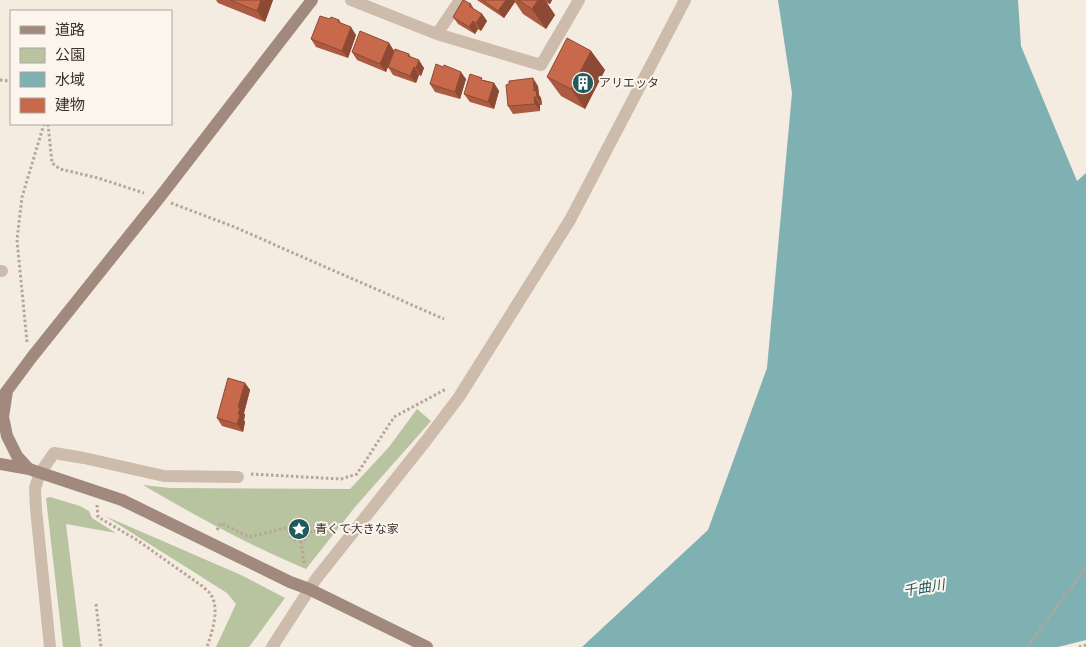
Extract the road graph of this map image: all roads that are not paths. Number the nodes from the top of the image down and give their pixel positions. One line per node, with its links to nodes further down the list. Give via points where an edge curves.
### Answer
1 (312, 0): 7 (street)
2 (350, 0): 6 (street)
3 (460, 0): 6 (street)
4 (579, 0): 6 (street, via 541,65)
5 (685, 0): 11 (street, via 570,220 459,397)
6 (437, 34)
7 (3, 396): 9 (street, via 7,436 17,456)
8 (0, 464): 9 (street)
9 (34, 471): 10 (street, via 54,453 164,476); 11 (street, via 122,500); 12 (street)
10 (238, 477)
11 (309, 589): 13 (street); 14 (street)
12 (50, 647)
13 (272, 647)
14 (427, 647)

